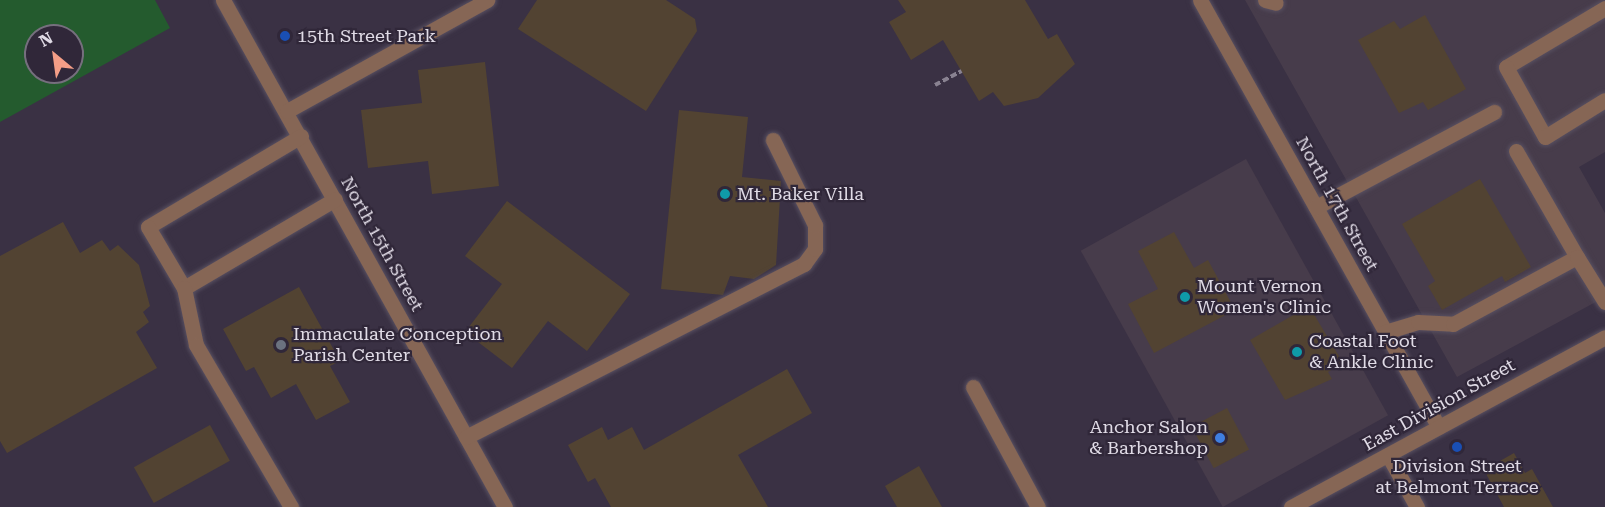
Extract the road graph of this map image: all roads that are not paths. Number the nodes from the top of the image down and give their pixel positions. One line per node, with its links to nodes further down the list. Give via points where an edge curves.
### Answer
1 (223, 0): 6 (street, North 15th Street)
2 (487, 0): 6 (street)
3 (1200, 0): 12 (street, North 17th Street)
4 (1605, 8): 5 (street, via 1506,67 1545,136)
5 (1605, 99)
6 (287, 111): 8 (street, North 15th Street)
7 (1494, 112): 12 (street)
8 (301, 136): 11 (street, North 15th Street); 14 (street, via 148,226)
9 (773, 140): 20 (street, via 815,225 815,249 804,264)
10 (1516, 152): 13 (street)
11 (335, 199): 14 (street); 20 (street, North 15th Street)
12 (1316, 207): 16 (street, North 17th Street)
13 (1577, 257): 15 (street); 16 (street, via 1453,324 1418,322)
14 (184, 288): 22 (street, via 196,345)
15 (1605, 302)
16 (1385, 332): 19 (street, North 17th Street)
17 (1605, 337): 19 (street, East Division Street)
18 (973, 387): 24 (street)
19 (1439, 427): 21 (street, East Division Street)
20 (466, 437): 23 (street, North 15th Street)
21 (1388, 455): 25 (street, East Division Street); 26 (street)
22 (291, 507)
23 (505, 507)
24 (1038, 507)
25 (1291, 507)
26 (1417, 507)

